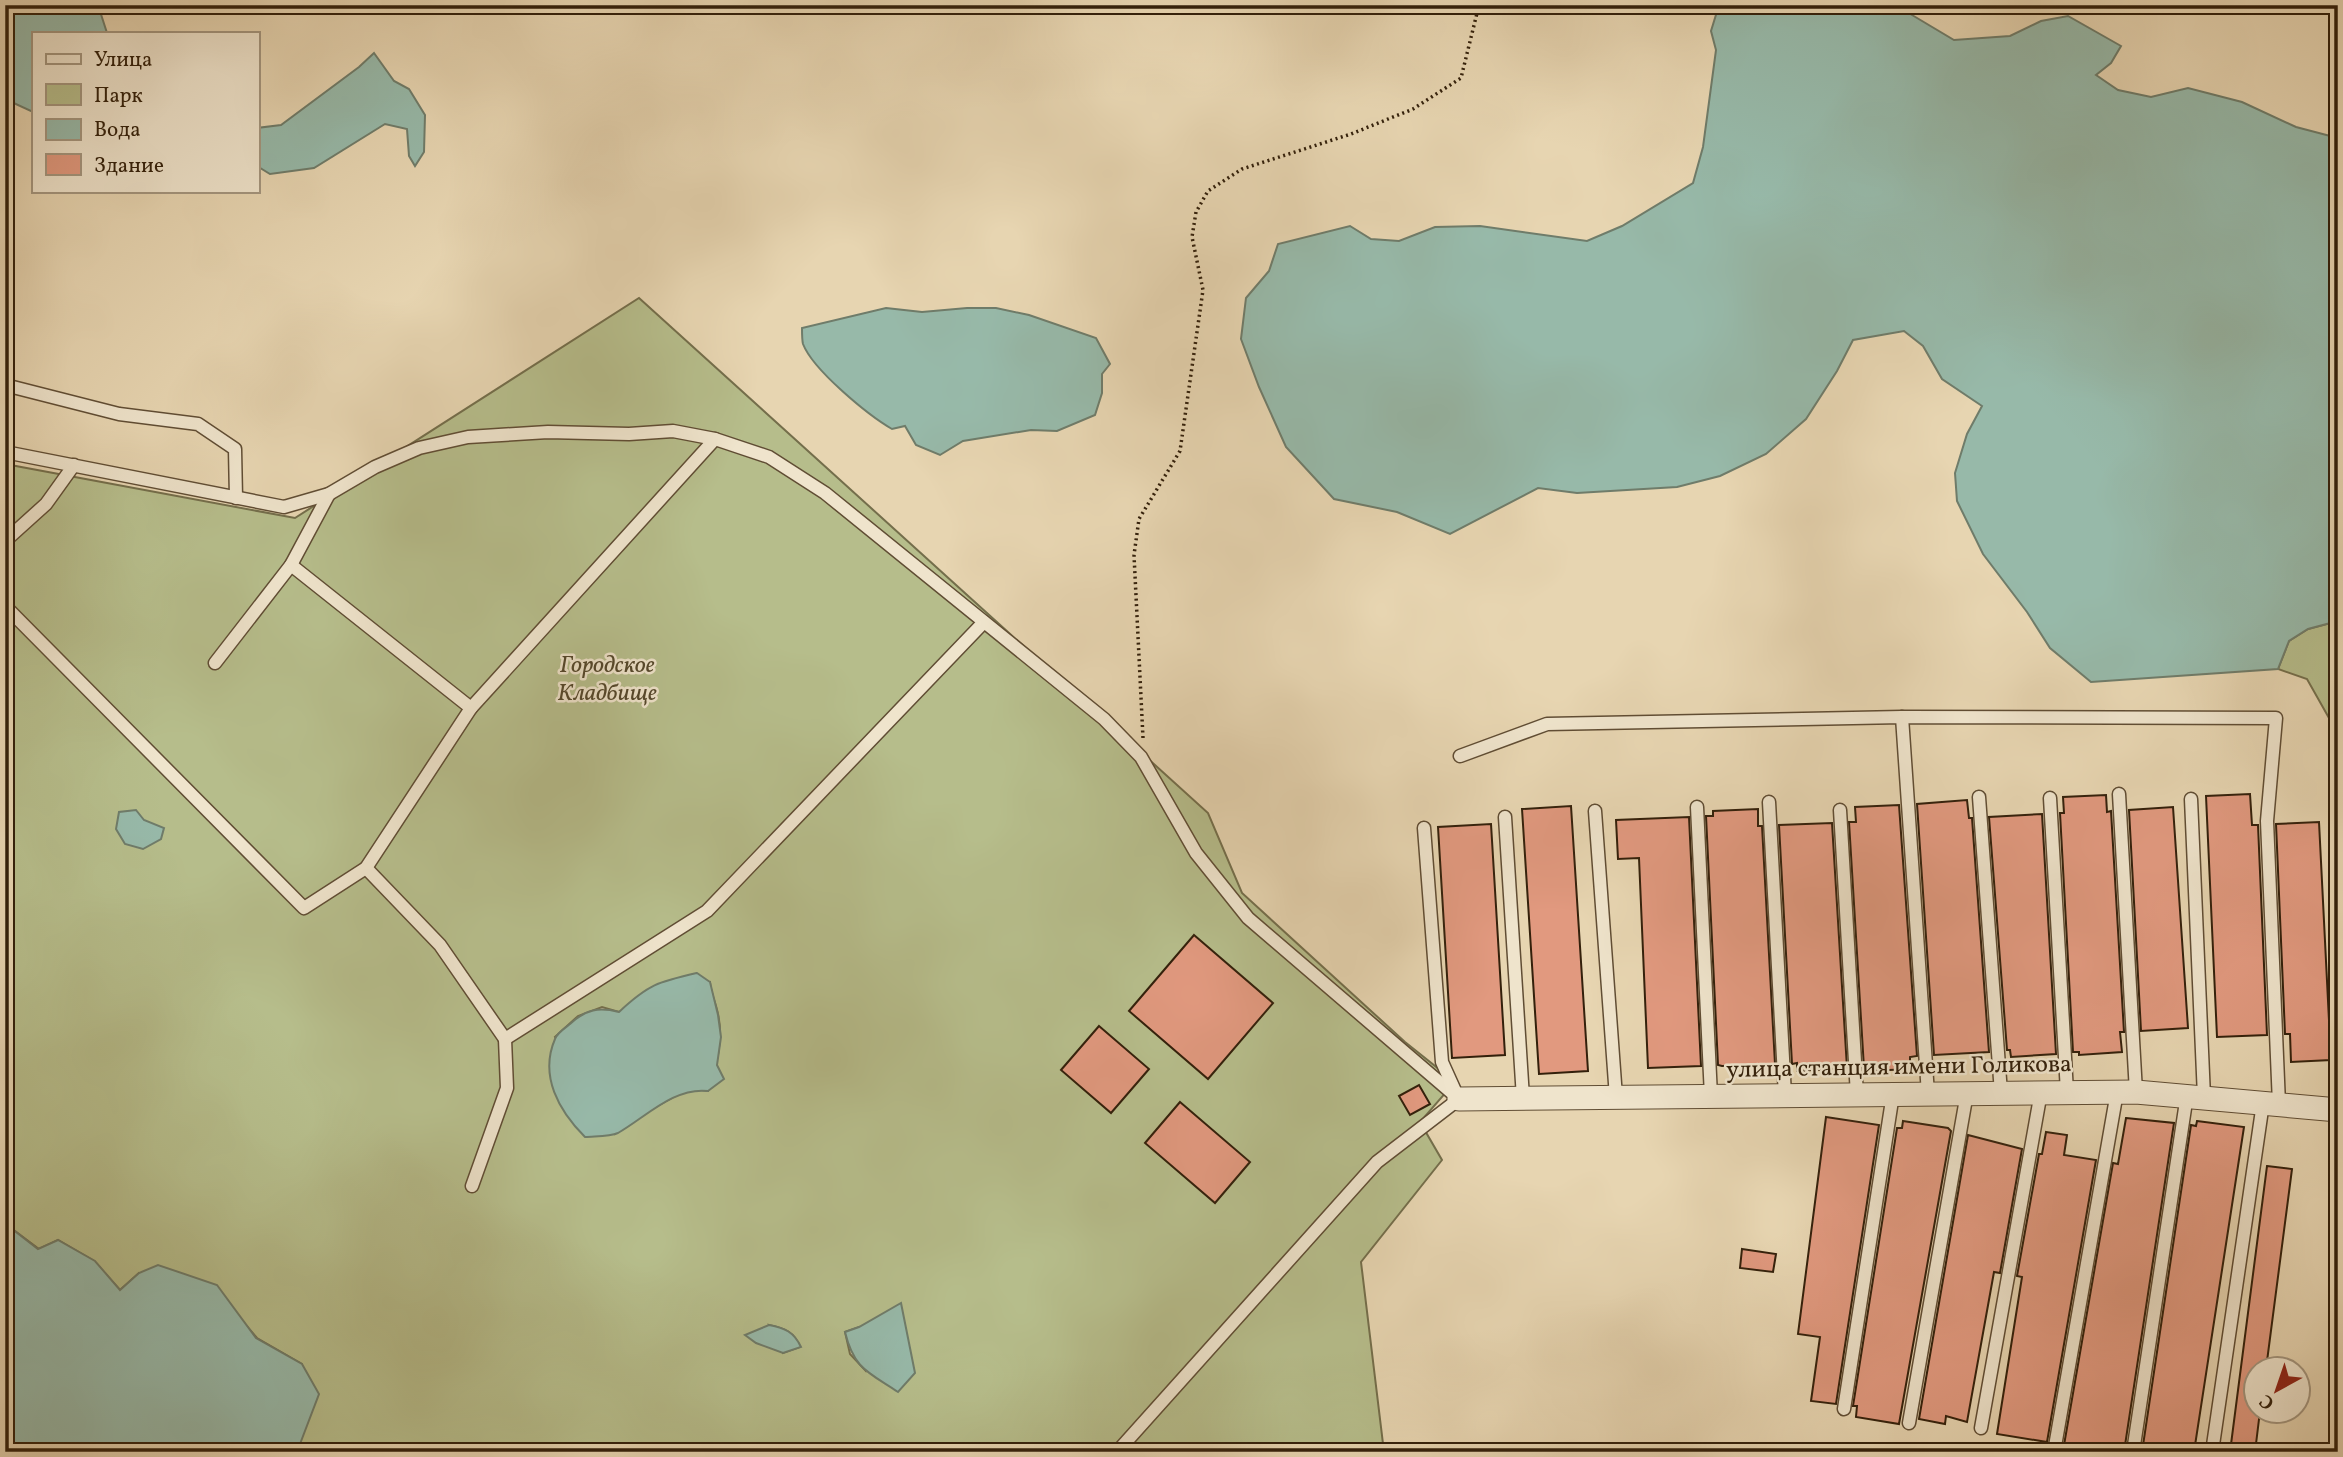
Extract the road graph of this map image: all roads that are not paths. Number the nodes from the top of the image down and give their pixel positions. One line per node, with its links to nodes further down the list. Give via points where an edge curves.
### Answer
1 (5, 385): 6 (lane, via 119,414 198,424 235,449)
2 (715, 439): 5 (lane, via 673,431 468,437 419,448); 10 (lane, via 769,457 825,494); 12 (lane)
3 (5, 452): 4 (lane)
4 (74, 465): 6 (lane); 7 (lane, via 46,505)
5 (329, 494): 6 (lane, via 284,507); 8 (lane)
6 (236, 498)
7 (5, 541)
8 (291, 565): 11 (lane); 12 (lane)
9 (5, 606): 25 (lane, via 304,908)
10 (984, 622): 26 (lane, via 707,911); 40 (lane, via 1104,719 1141,757 1196,853 1248,918)
11 (215, 663)
12 (471, 708): 25 (lane)
13 (1902, 717): 14 (lane, via 1547,724); 33 (lane); 41 (lane, via 2276,718 2267,821)
14 (1460, 756)
15 (2119, 794): 29 (lane)
16 (1979, 797): 31 (lane)
17 (2050, 798): 28 (lane)
18 (2191, 799): 37 (lane)
19 (1769, 802): 34 (lane)
20 (1697, 807): 36 (lane)
21 (1840, 810): 35 (lane)
22 (1595, 811): 38 (lane)
23 (1505, 817): 39 (lane)
24 (1424, 828): 40 (lane, via 1442,1062)
25 (366, 868): 26 (lane, via 440,945)
26 (505, 1039): 43 (lane, via 507,1088)
27 (2040, 1092): 28 (street, улица станция имени Голикова); 31 (street, улица станция имени Голикова); 46 (lane)
28 (2067, 1092): 29 (street, улица станция имени Голикова)
29 (2127, 1092): 37 (street, улица станция имени Голикова); 48 (lane)
30 (1967, 1093): 31 (street, улица станция имени Голикова); 33 (street, улица станция имени Голикова); 45 (lane)
31 (2001, 1093)
32 (1893, 1094): 33 (street, улица станция имени Голикова); 35 (street, улица станция имени Голикова); 44 (lane)
33 (1928, 1094)
34 (1785, 1095): 35 (street, улица станция имени Голикова); 36 (street, улица станция имени Голикова)
35 (1857, 1095)
36 (1711, 1096): 38 (street, улица станция имени Голикова)
37 (2195, 1096): 41 (street, улица станция имени Голикова); 49 (lane)
38 (1616, 1097): 39 (street, улица станция имени Голикова)
39 (1523, 1098): 40 (street, улица станция имени Голикова)
40 (1459, 1099): 47 (lane, via 1377,1161)
41 (2271, 1104): 42 (street, улица станция имени Голикова); 50 (lane)
42 (2338, 1110)
43 (472, 1186)
44 (1844, 1409)
45 (1909, 1423)
46 (1981, 1428)
47 (1117, 1452)
48 (2054, 1452)
49 (2133, 1452)
50 (2213, 1452)

